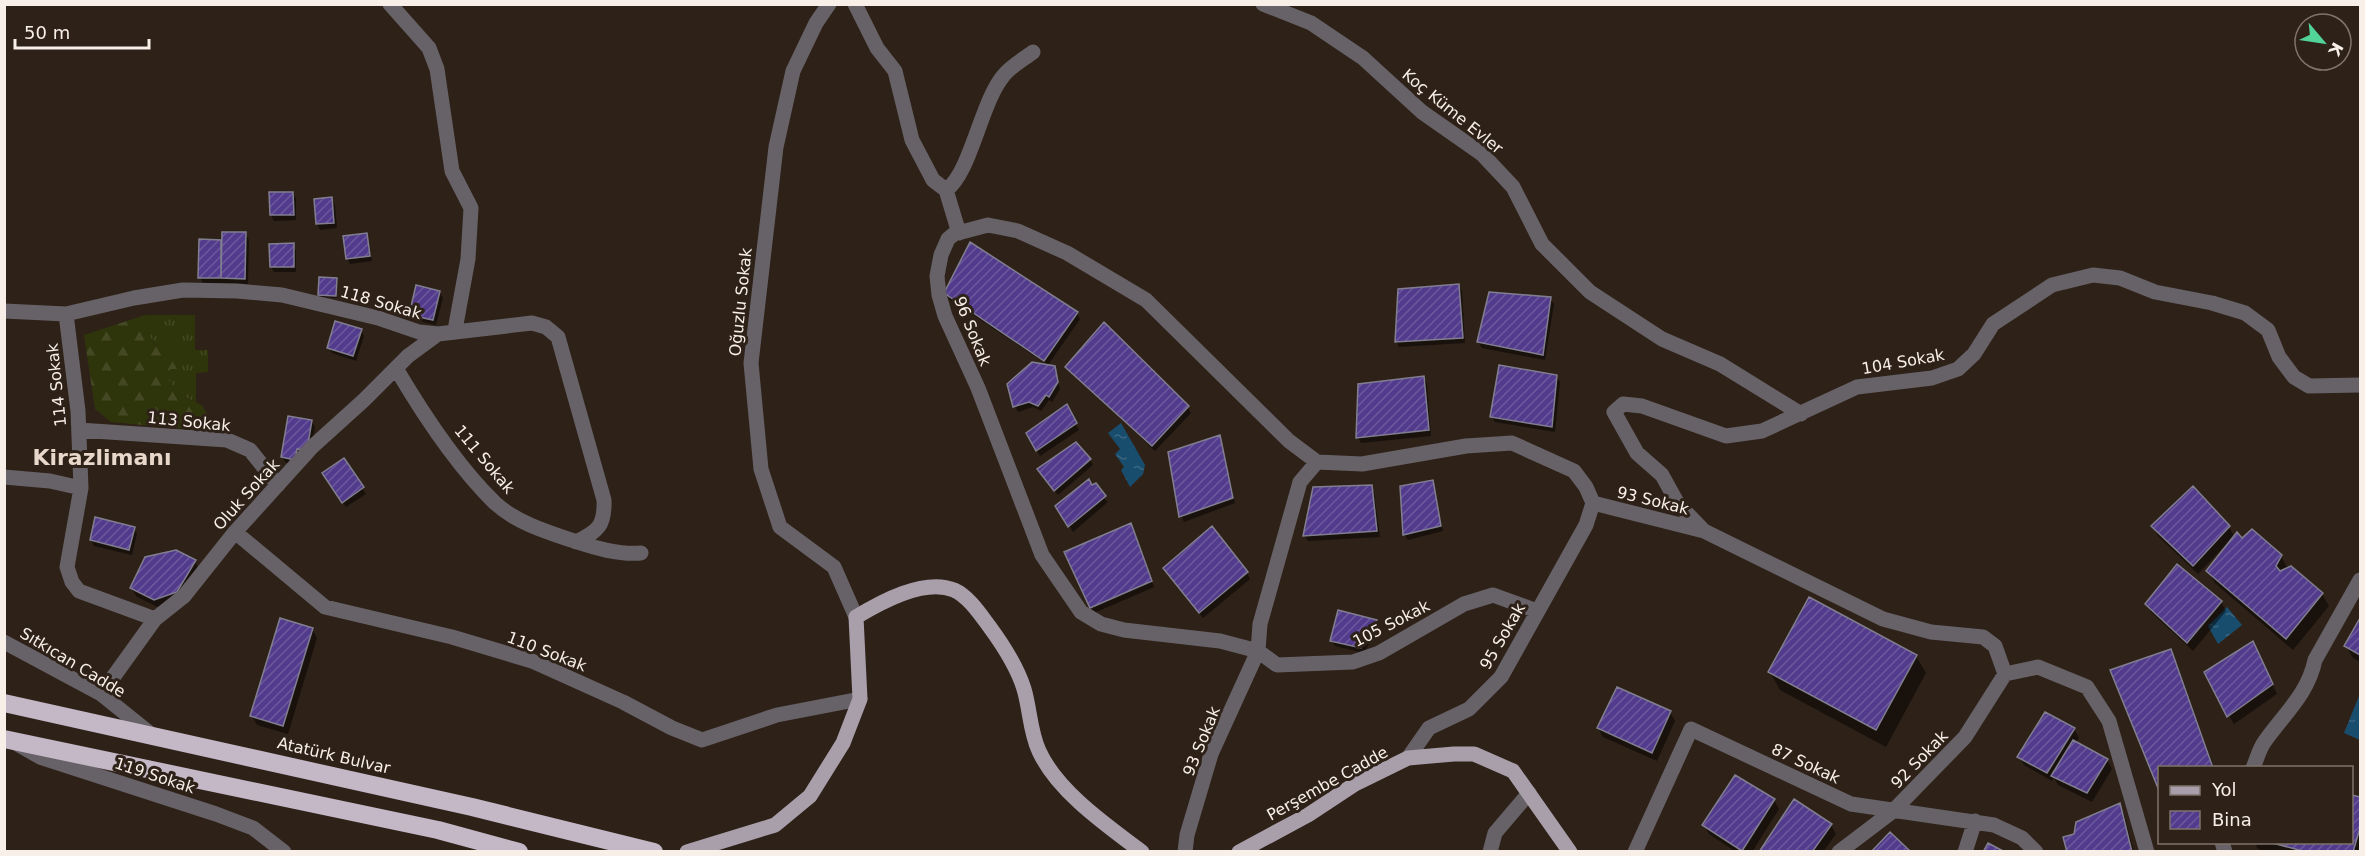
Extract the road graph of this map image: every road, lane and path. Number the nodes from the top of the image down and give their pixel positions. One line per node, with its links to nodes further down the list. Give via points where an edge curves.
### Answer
1 (390, 4): 10 (street, via 429,48 437,69 452,171 471,208 468,259)
2 (829, 4): 27 (street, Oğuzlu Sokak, via 793,71 776,147 751,363 761,469 780,527 834,567)
3 (855, 4): 6 (street, via 877,48 895,71 912,140 933,180)
4 (1263, 4): 14 (street, Koç Küme Evler, via 1311,23 1364,58 1422,112 1482,154 1514,187 1542,244 1590,292 1662,339 1720,364)
5 (1033, 52): 6 (street, via 1003,76 976,129 959,176)
6 (946, 190): 7 (street)
7 (959, 233): 16 (street, via 988,225 1018,231 1067,253 1146,300 1289,441); 30 (street, 96 Sokak, via 948,239 939,266 939,295 945,316 978,388 1042,555 1062,588 1081,612 1101,624 1220,641)
8 (4, 311): 9 (street, 118 Sokak)
9 (66, 314): 11 (street, 118 Sokak, via 183,290 237,291 282,295); 15 (street, 114 Sokak)
10 (455, 330): 11 (street, 118 Sokak); 23 (street, 118 Sokak, via 532,323 546,327 558,337 604,500 604,515 596,532)
11 (438, 334): 12 (street, Oluk Sokak, via 408,356)
12 (397, 370): 18 (street, Oluk Sokak, via 312,447); 23 (street, 111 Sokak, via 439,432 496,504 519,520)
13 (2361, 385): 14 (street, 104 Sokak, via 2309,386 2301,382 2279,357 2268,330 2245,313 2155,292 2121,278 2093,274 2052,285 1993,324 1974,354 1958,369 1932,378 1857,387)
14 (1801, 414): 21 (street, 104 Sokak, via 1762,431 1726,436 1642,406 1623,404 1614,412 1637,453 1662,475 1678,504)
15 (79, 430): 18 (street, 113 Sokak, via 227,440 250,450); 19 (street, 114 Sokak)
16 (1317, 462): 20 (street, 93 Sokak, via 1362,464 1466,446 1512,443 1574,471); 30 (street, 93 Sokak, via 1300,482 1260,624)
17 (4, 477): 19 (street)
18 (278, 484): 22 (street, Oluk Sokak)
19 (81, 488): 28 (street, 114 Sokak, via 67,567 72,582 79,591)
20 (1593, 503): 21 (street, 93 Sokak); 26 (street, 95 Sokak, via 1586,525)
21 (1704, 531): 31 (street, 93 Sokak, via 1883,619 1931,632 1983,637 1995,646)
22 (236, 532): 28 (street, Oluk Sokak, via 184,596); 33 (street, 110 Sokak, via 325,607 452,637 532,661 702,740 777,716)
23 (576, 542): 24 (street, 111 Sokak, via 627,554)
24 (641, 553)
25 (2361, 580): 38 (street, via 2315,660 2294,707 2263,743)
26 (1537, 611): 30 (street, 105 Sokak, via 1493,596 1464,604 1379,653 1353,662 1277,665); 37 (street, 95 Sokak, via 1502,677 1469,710 1429,728)
27 (856, 617): 33 (main road); 46 (main road, via 889,597 914,591 954,590 966,599 994,632 1018,671 1038,750 1056,780)
28 (155, 619): 32 (street, Oluk Sokak)
29 (4, 642): 32 (street, Sıtkıcan Cadde)
30 (1258, 651): 47 (street, 93 Sokak, via 1212,754)
31 (2005, 674): 40 (street, 92 Sokak, via 1965,738); 55 (street, via 2038,667 2087,687 2109,721)
32 (101, 694): 35 (street, Sıtkıcan Cadde)
33 (860, 699): 45 (main road, via 843,743 810,796 793,813 775,825)
34 (4, 703): 35 (highway, Atatürk Bulvar)
35 (152, 735): 44 (highway, Atatürk Bulvar)
36 (8, 740): 42 (street, 119 Sokak, via 40,757 253,828); 43 (highway, via 438,830)
37 (1408, 758): 39 (main road, Perşembe Cadde, via 1474,754 1513,771); 48 (main road, Perşembe Cadde, via 1355,784)
38 (2254, 766)
39 (1529, 793): 49 (street, via 1495,833); 50 (main road, Perşembe Cadde)
40 (1893, 811): 41 (street, 87 Sokak); 51 (street, 87 Sokak, via 1851,804 1691,729); 52 (street, 92 Sokak)
41 (1975, 821): 53 (street); 54 (street, 87 Sokak, via 2013,834)
42 (284, 852)
43 (519, 852)
44 (654, 852)
45 (687, 852)
46 (1142, 852)
47 (1185, 852)
48 (1239, 852)
49 (1490, 852)
50 (1570, 852)
51 (1635, 852)
52 (1839, 852)
53 (1965, 852)
54 (2036, 852)
55 (2147, 852)

